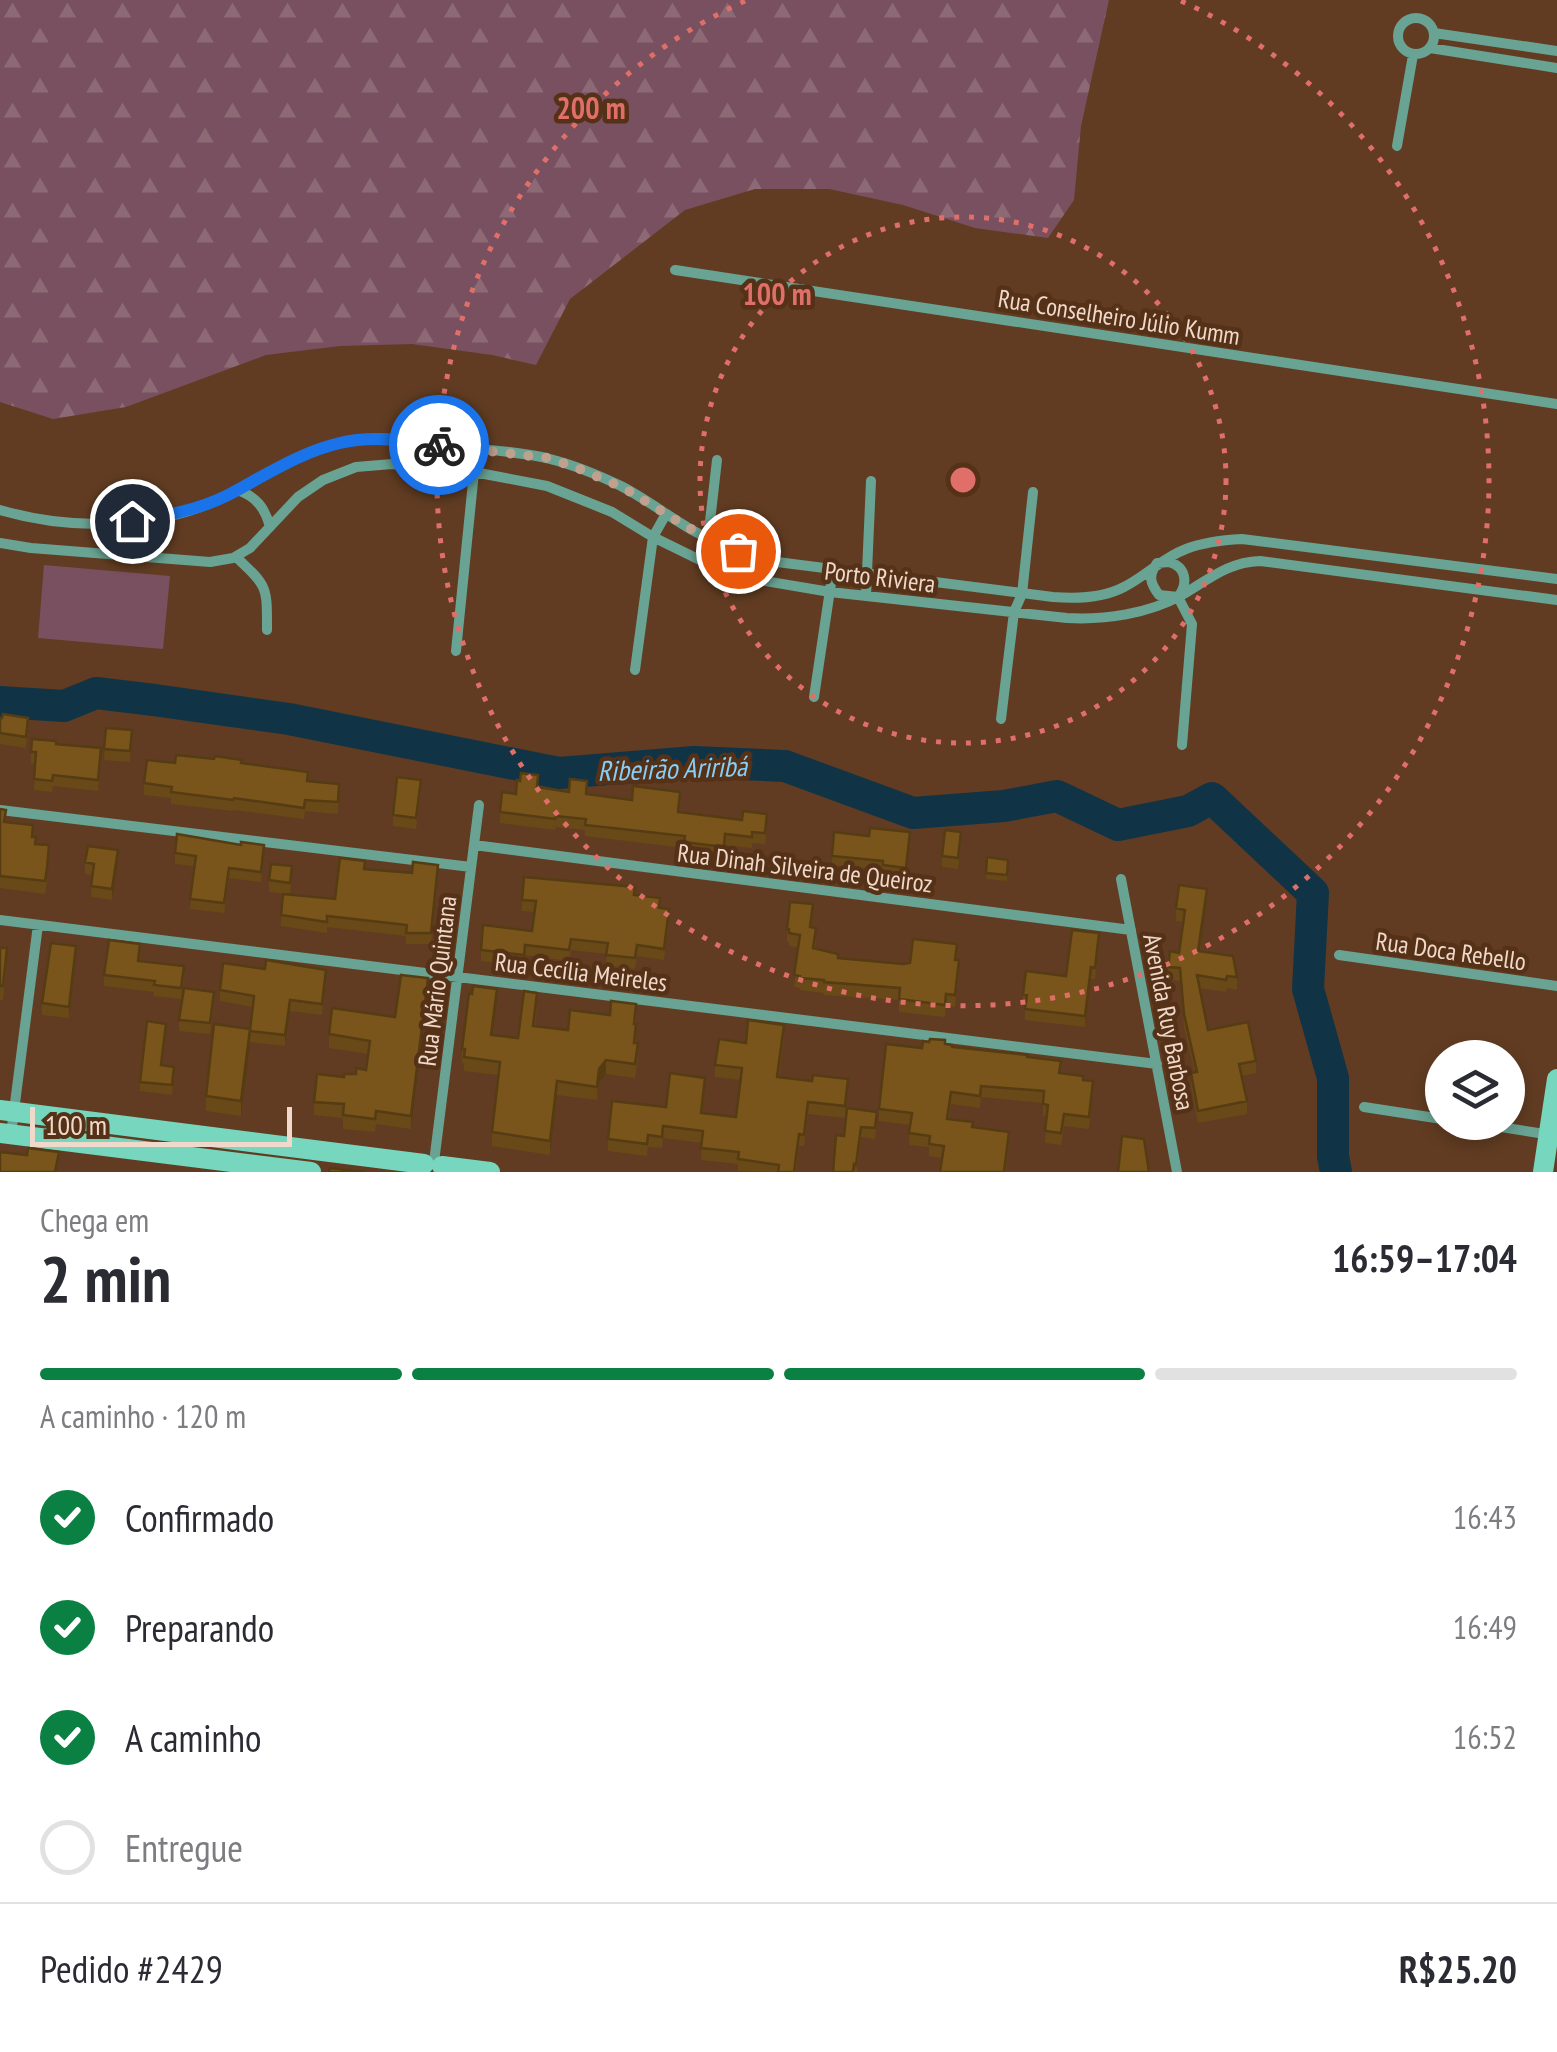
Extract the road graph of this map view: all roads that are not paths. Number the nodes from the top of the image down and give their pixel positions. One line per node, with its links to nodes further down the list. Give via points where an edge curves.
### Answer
1 (1434, 33): 2 (street); 3 (street); 5 (street, via 1416,18 1400,26 1399,44)
2 (1492, 42): 4 (street); 6 (street)
3 (1430, 48): 5 (street); 6 (street)
4 (1557, 51)
5 (1414, 54): 8 (street)
6 (1489, 57): 7 (street)
7 (1557, 68)
8 (1398, 146)
9 (676, 270): 10 (street, Rua Conselheiro Júlio Kumm)
10 (1557, 404)
11 (717, 460): 20 (street)
12 (474, 472): 18 (street, Porto Riviera, via 356,467 298,496); 19 (street, Porto Riviera, via 548,486); 38 (street)
13 (871, 480): 27 (street)
14 (237, 490): 16 (street, Porto Riviera, via 132,521 55,521); 17 (street, Porto Riviera, via 320,448 383,438 548,458 613,482); 18 (street, via 259,503)
15 (1033, 492): 31 (street)
16 (0, 510)
17 (666, 514): 19 (street); 20 (street, Porto Riviera)
18 (270, 527): 23 (street, Porto Riviera)
19 (653, 537): 30 (street, Porto Riviera, via 734,574); 39 (street)
20 (708, 539): 25 (street, Porto Riviera, via 757,557)
21 (0, 542): 23 (street, via 210,562)
22 (1342, 550): 24 (street, Porto Riviera, via 1242,538 1204,543); 26 (street); 28 (street, Porto Riviera)
23 (236, 557): 37 (street, via 265,588)
24 (1157, 563): 31 (street, Porto Riviera, via 1109,593); 33 (street, via 1153,587 1166,598); 33 (street, via 1177,564 1184,573)
25 (833, 570): 27 (street, Porto Riviera); 30 (street)
26 (1340, 571): 33 (street, Porto Riviera, via 1247,561); 34 (street, Porto Riviera)
27 (868, 574): 31 (street, Porto Riviera); 32 (street)
28 (1541, 577): 29 (street, Porto Riviera); 34 (street)
29 (1557, 579)
30 (830, 592): 32 (street, Porto Riviera); 40 (street)
31 (1022, 594): 36 (street)
32 (866, 595): 36 (street, Porto Riviera)
33 (1178, 597): 36 (street, Porto Riviera, via 1099,618); 42 (street, via 1192,624)
34 (1539, 598): 35 (street, Porto Riviera)
35 (1557, 600)
36 (1014, 612): 41 (street)
37 (266, 630)
38 (456, 651)
39 (635, 670)
40 (814, 697)
41 (1001, 719)
42 (1182, 745)
43 (479, 806): 45 (street, Rua Mário Quintana)
44 (0, 810): 46 (street)
45 (474, 845): 46 (street, Rua Mário Quintana); 50 (street, Rua Dinah Silveira de Queiroz)
46 (471, 868): 52 (street, Rua Mário Quintana)
47 (1121, 880): 50 (street, Avenida Ruy Barbosa)
48 (0, 920): 49 (street, Rua Cecília Meireles)
49 (38, 925): 52 (street, Rua Cecília Meireles); 57 (street)
50 (1131, 930): 54 (street, Avenida Ruy Barbosa)
51 (1339, 956): 53 (street, Rua Doca Rebello)
52 (458, 977): 54 (street, Rua Cecília Meireles); 62 (street, Rua Mário Quintana)
53 (1557, 986)
54 (1157, 1064): 65 (street, Avenida Ruy Barbosa)
55 (1557, 1079): 61 (main road)
56 (1364, 1107): 58 (street)
57 (7, 1111): 60 (street); 62 (main road)
58 (1425, 1116)
59 (1525, 1131): 61 (street)
60 (6, 1134): 63 (main road)
61 (1553, 1135): 66 (main road)
62 (433, 1167): 64 (main road)
63 (311, 1172)
64 (490, 1172)
65 (1177, 1172)
66 (1544, 1172)

